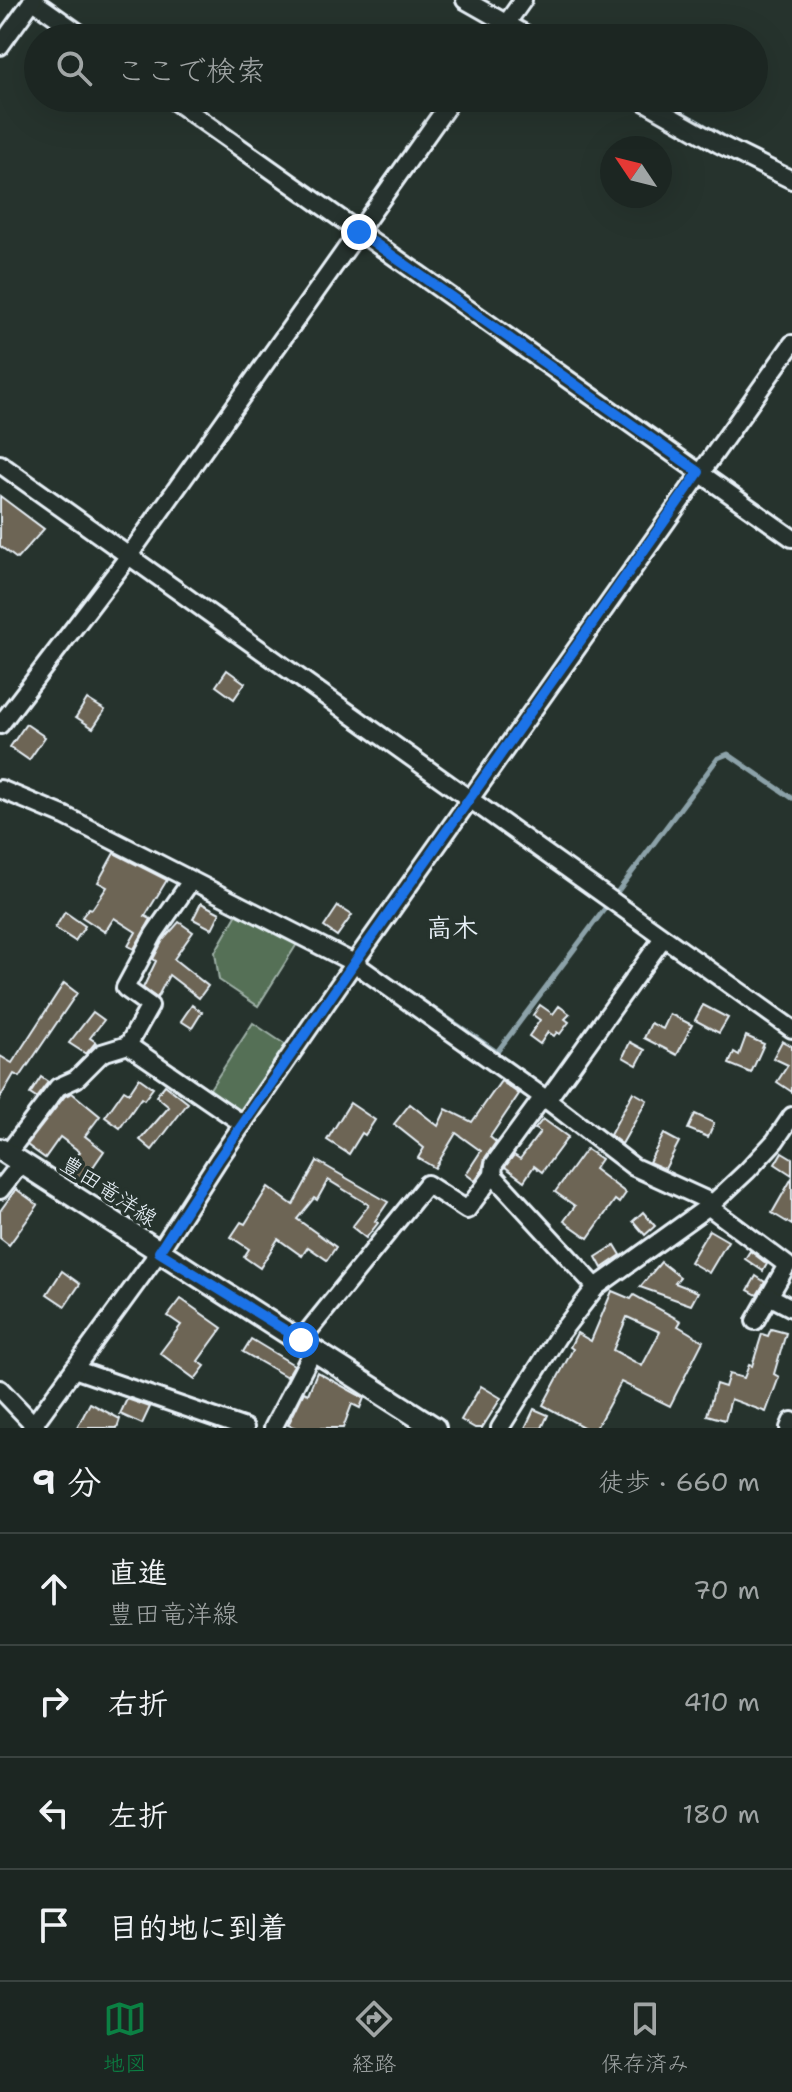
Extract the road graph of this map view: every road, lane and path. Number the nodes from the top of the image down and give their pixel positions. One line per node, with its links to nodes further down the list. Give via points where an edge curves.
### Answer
1 (33, 0): 5 (street); 6 (street)
2 (465, 0): 4 (street)
3 (523, 0): 4 (street)
4 (506, 23)
5 (66, 24)
6 (0, 46)
7 (190, 112): 11 (street)
8 (443, 112): 11 (street)
9 (663, 112): 10 (street)
10 (792, 180)
11 (359, 232): 14 (street); 16 (street)
12 (792, 344): 14 (street)
13 (0, 464): 16 (street)
14 (699, 472): 15 (street); 19 (street)
15 (792, 538)
16 (128, 557): 17 (street); 19 (street)
17 (0, 725)
18 (0, 789): 20 (street)
19 (469, 800): 21 (street); 22 (street)
20 (191, 881): 22 (street); 24 (street, via 125,988 150,1006)
21 (663, 938): 23 (street); 25 (street)
22 (354, 963): 25 (street); 27 (street)
23 (792, 1029)
24 (128, 1045): 27 (street); 28 (street, via 102,1053 76,1079 58,1087)
25 (545, 1099): 29 (street, via 494,1164); 31 (street, via 634,1167)
26 (792, 1116): 31 (street, via 775,1141)
27 (243, 1124): 32 (street)
28 (9, 1155): 30 (street); 32 (main road, 豊田竜洋線)
29 (493, 1175): 33 (street); 37 (street, via 467,1210 427,1184)
30 (0, 1190)
31 (710, 1205): 33 (street); 34 (street, via 787,1265)
32 (159, 1252): 37 (main road, 豊田竜洋線); 38 (street)
33 (596, 1287): 46 (street)
34 (769, 1296): 35 (street); 36 (street)
35 (792, 1308)
36 (755, 1321)
37 (308, 1345): 44 (street); 45 (main road, 豊田竜洋線)
38 (74, 1369): 41 (street); 42 (street)
39 (0, 1389): 42 (street)
40 (792, 1421): 47 (street)
41 (214, 1423): 43 (street)
42 (34, 1427)
43 (245, 1428)
44 (273, 1428)
45 (435, 1428)
46 (500, 1428)
47 (789, 1428)

